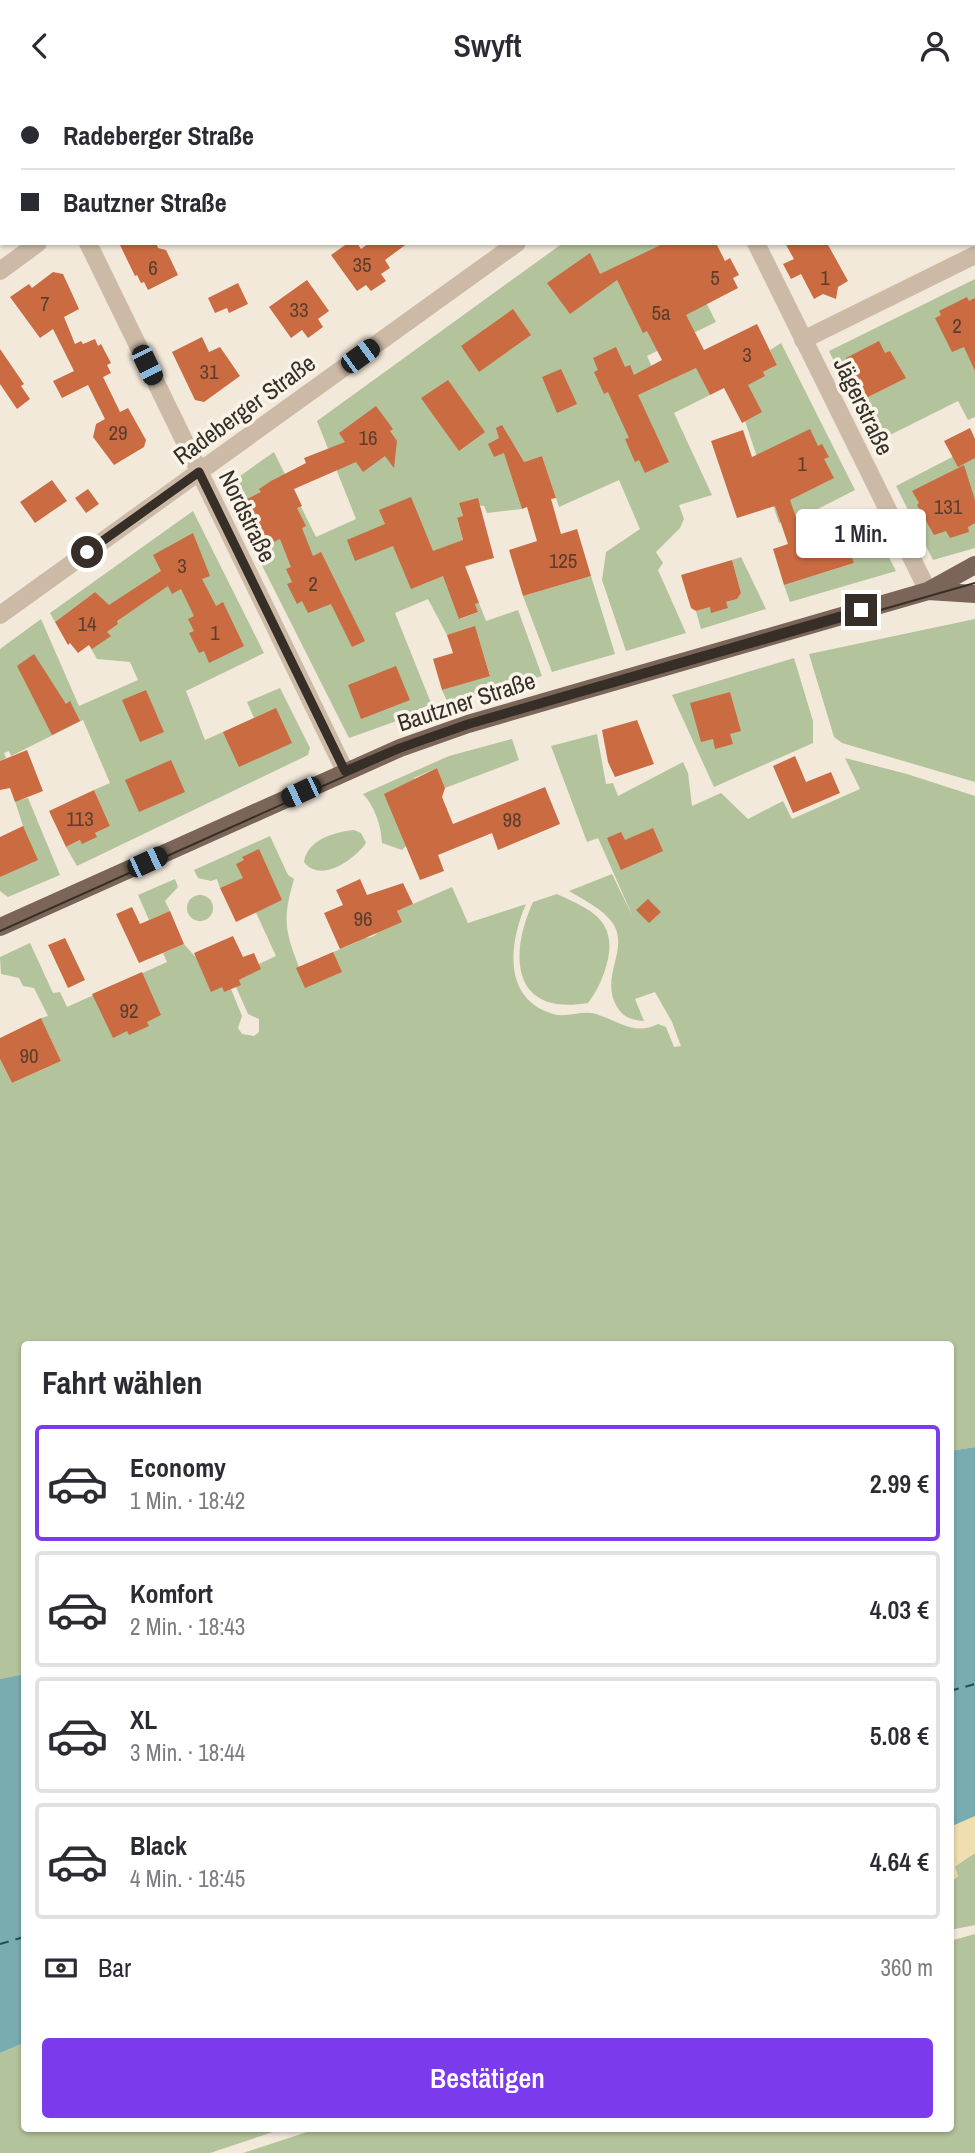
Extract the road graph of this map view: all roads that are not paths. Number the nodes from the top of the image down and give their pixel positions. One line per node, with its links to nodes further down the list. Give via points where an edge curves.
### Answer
1 (35, 245): 6 (street)
2 (89, 245): 8 (street, Nordstraße)
3 (514, 245): 8 (street, Radeberger Straße)
4 (756, 245): 7 (street, Jägerstraße)
5 (975, 255): 7 (street)
6 (0, 271)
7 (803, 340): 10 (street, Jägerstraße)
8 (199, 472): 12 (street, Radeberger Straße); 13 (street, Nordstraße)
9 (975, 565): 10 (main road, Bautzner Straße)
10 (928, 590): 11 (main road, Bautzner Straße); 13 (main road, Bautzner Straße, via 468,724)
11 (975, 594)
12 (0, 615)
13 (345, 771): 14 (main road, Bautzner Straße)
14 (0, 927)

